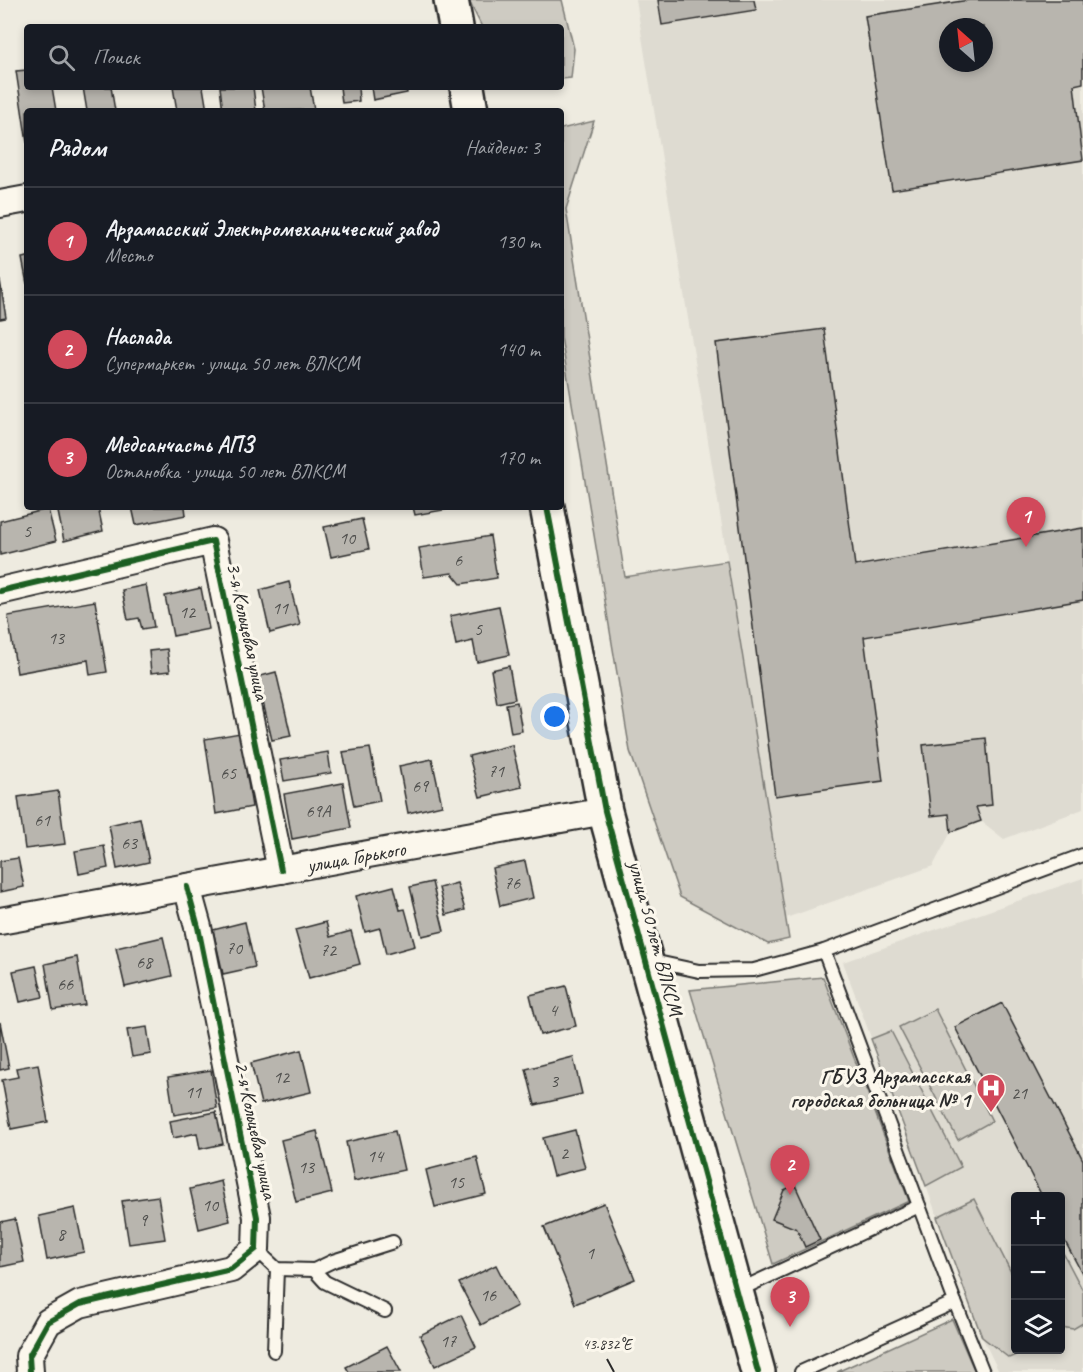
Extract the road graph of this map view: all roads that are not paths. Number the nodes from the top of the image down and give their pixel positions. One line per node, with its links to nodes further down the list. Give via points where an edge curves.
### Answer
1 (452, 0): 2 (street)
2 (456, 24)
3 (468, 90): 4 (street)
4 (470, 108)
5 (24, 200): 6 (street)
6 (0, 204)
7 (548, 510): 9 (street, улица 50 лет ВЛКСМ)
8 (0, 591): 11 (street, 3-я Кольцевая улица, via 213,541)
9 (605, 811): 11 (street, улица Горького); 15 (street, улица 50 лет ВЛКСМ)
10 (1083, 855): 14 (lane)
11 (281, 870): 12 (street, улица Горького)
12 (187, 887): 13 (street, улица Горького); 18 (street, 2-я Кольцевая улица, via 258,1217)
13 (0, 921)
14 (824, 951): 15 (lane, via 754,970 699,971); 16 (lane)
15 (644, 959): 21 (street, улица 50 лет ВЛКСМ)
16 (919, 1206): 21 (lane); 22 (lane)
17 (393, 1242): 20 (lane)
18 (256, 1250): 19 (lane); 25 (street, via 231,1269 80,1304 48,1322 29,1356)
19 (277, 1269): 20 (lane); 24 (lane)
20 (314, 1270): 23 (lane, via 325,1281)
21 (736, 1291): 26 (street, улица 50 лет ВЛКСМ)
22 (955, 1302): 27 (lane); 28 (lane)
23 (386, 1311)
24 (274, 1351)
25 (30, 1372)
26 (758, 1372)
27 (801, 1372)
28 (983, 1372)

